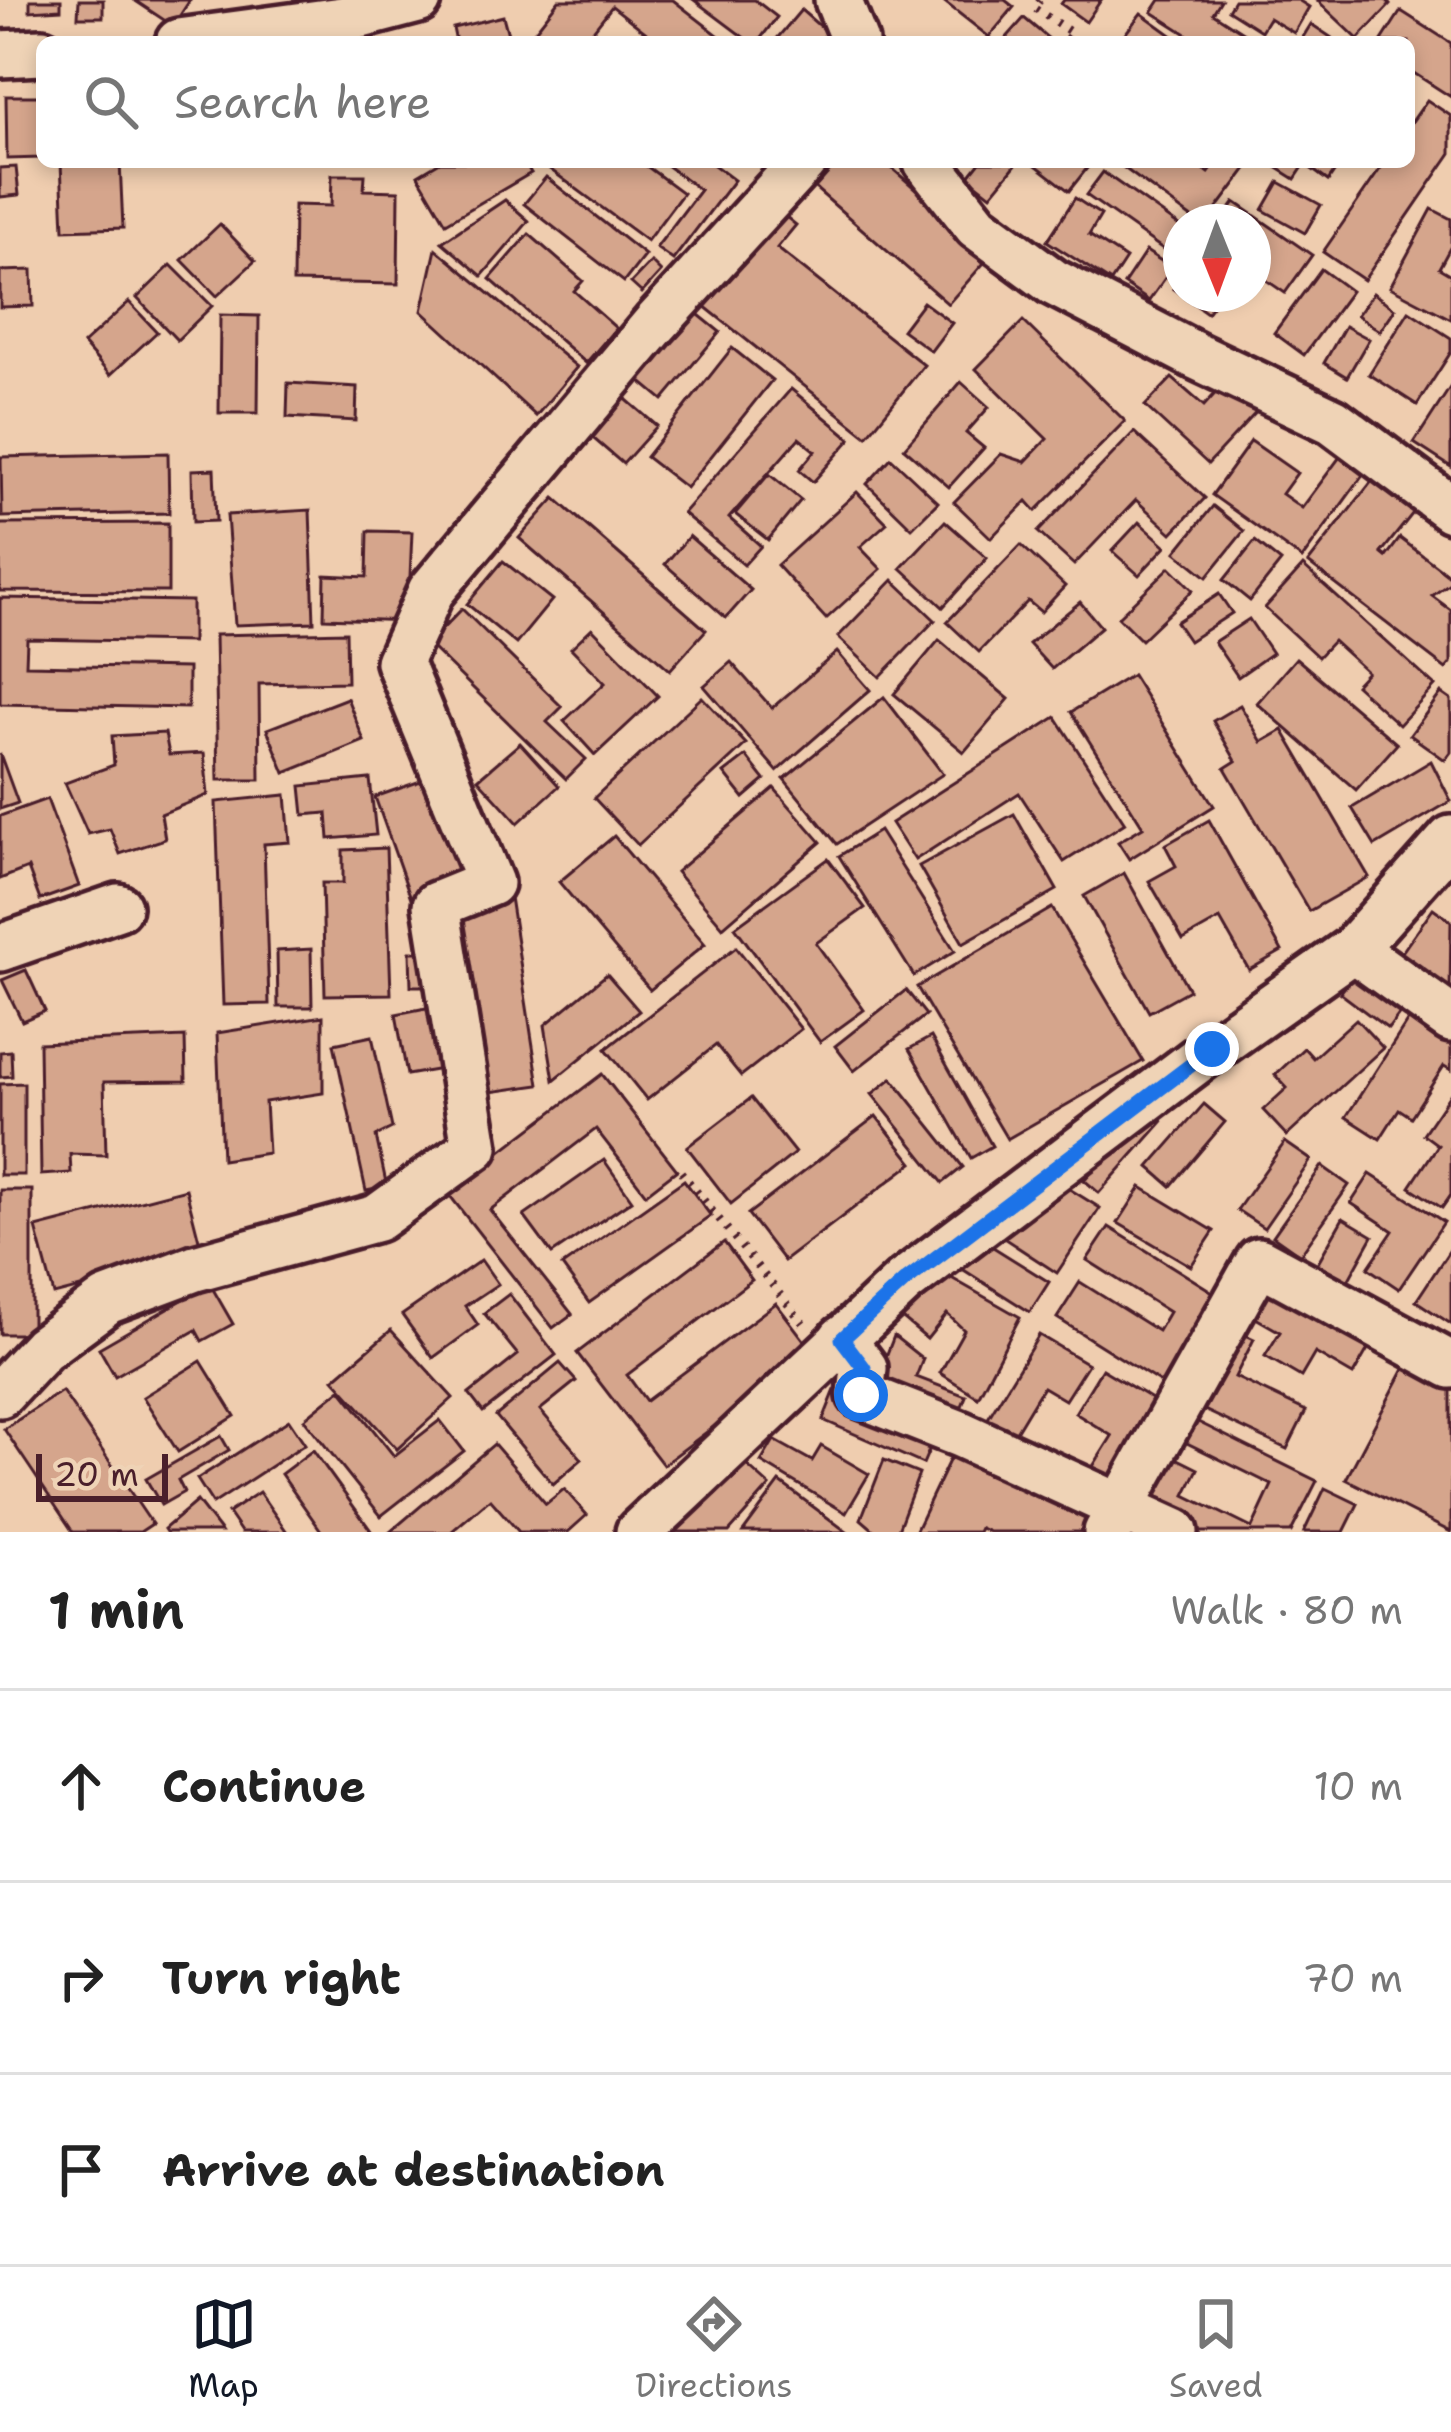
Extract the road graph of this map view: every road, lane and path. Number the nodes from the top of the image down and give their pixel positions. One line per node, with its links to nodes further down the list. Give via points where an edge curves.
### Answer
1 (838, 0): 5 (street)
2 (1040, 0): 6 (path, via 1034,8)
3 (398, 2): 4 (street, via 342,20)
4 (223, 36)
5 (853, 36)
6 (1069, 36)
7 (36, 52): 8 (street)
8 (0, 54)
9 (798, 168): 20 (street, via 431,591 399,662 490,883 436,904 475,1147 377,1218 107,1301 43,1348)
10 (932, 168): 11 (street, via 977,226 1053,282 1334,421)
11 (1451, 508)
12 (1451, 839): 15 (street)
13 (118, 907): 14 (street)
14 (0, 947)
15 (1353, 949): 16 (street); 18 (street, via 904,1282)
16 (1451, 1019)
17 (681, 1172): 18 (path)
18 (835, 1345): 21 (street, via 864,1368 861,1395); 22 (street)
19 (1451, 1365): 21 (street, via 1259,1261)
20 (0, 1394)
21 (1115, 1520): 23 (street)
22 (638, 1532)
23 (1175, 1532)

